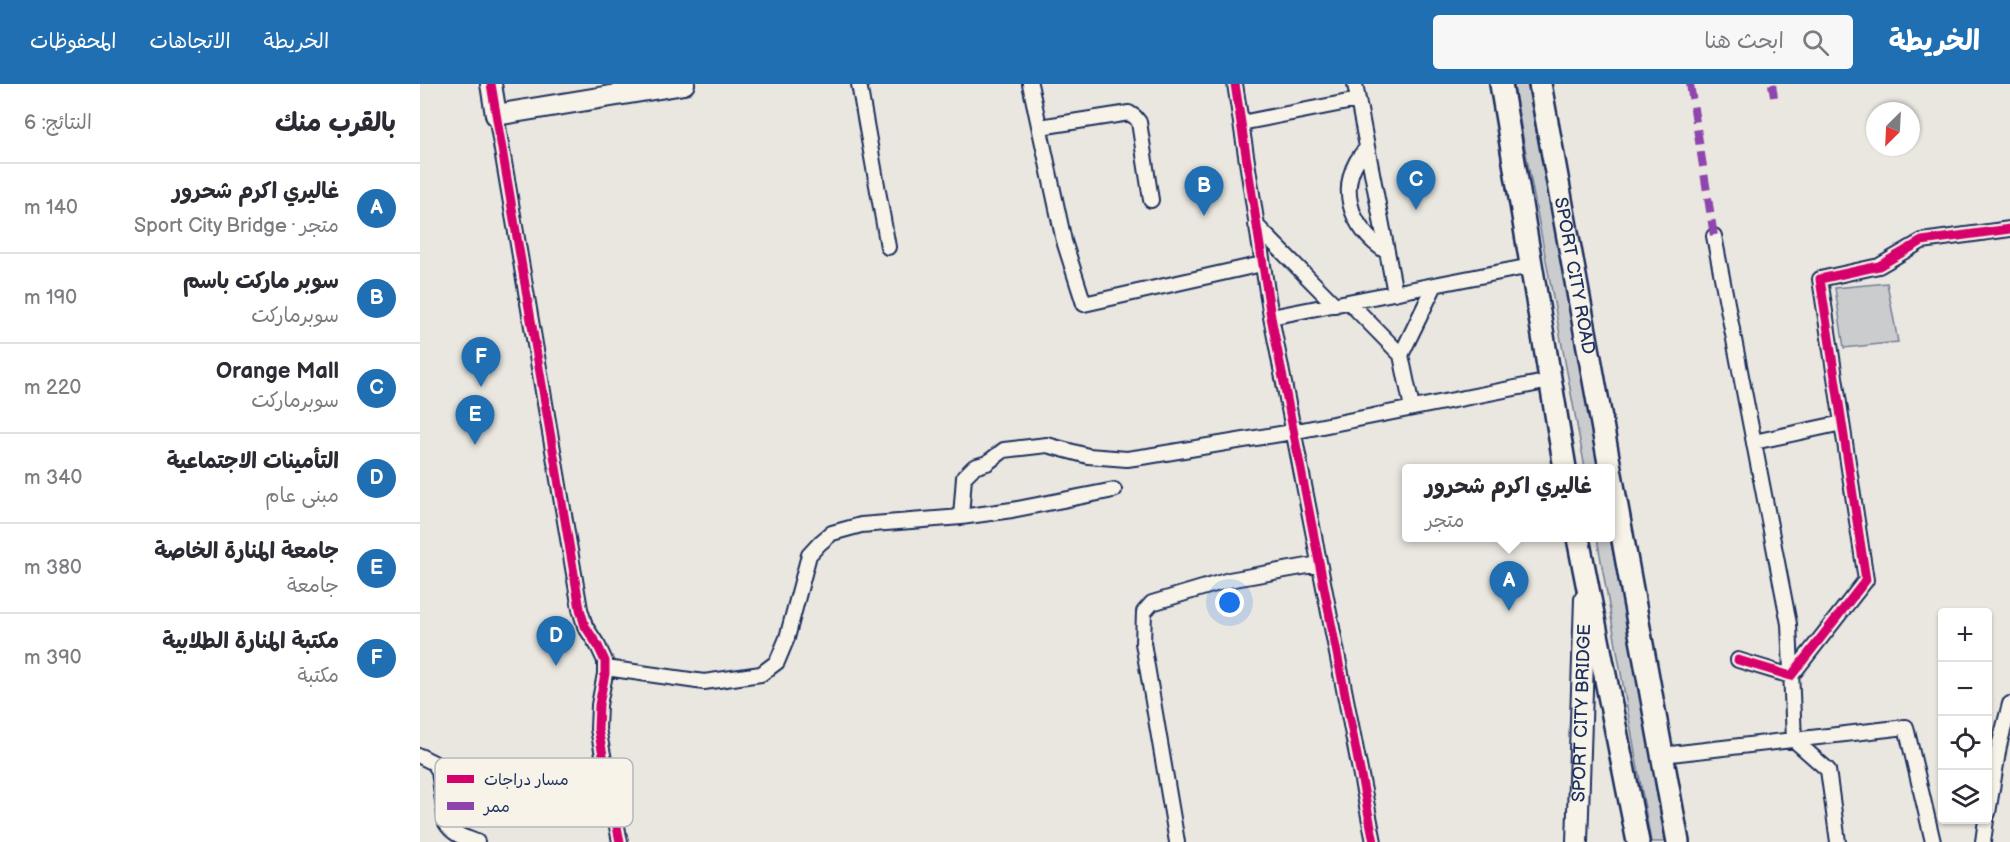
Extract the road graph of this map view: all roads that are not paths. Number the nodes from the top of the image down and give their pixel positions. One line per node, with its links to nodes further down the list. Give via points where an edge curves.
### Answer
1 (491, 84): 10 (main road)
2 (684, 84): 10 (main road)
3 (859, 84): 18 (street)
4 (1030, 84): 12 (street)
5 (1235, 84): 11 (street)
6 (1355, 84): 9 (street)
7 (1501, 84): 21 (main road)
8 (1540, 84): 33 (main road, SPORT CITY ROAD)
9 (1358, 100): 11 (street); 13 (street)
10 (496, 115): 41 (street, via 580,609)
11 (1241, 123): 15 (street)
12 (1040, 128): 14 (street, via 1129,113 1139,122); 20 (street, via 1064,241 1084,304)
13 (1367, 148): 19 (street); 19 (street, via 1353,174 1351,205 1358,226)
14 (1151, 200)
15 (1256, 225): 20 (street); 24 (street)
16 (2010, 229): 29 (street, via 1922,241 1879,266 1820,279)
17 (1714, 236): 31 (street)
18 (888, 247)
19 (1387, 252): 23 (street)
20 (1262, 264): 25 (street)
21 (1531, 266): 22 (street); 27 (main road)
22 (1435, 285): 23 (street); 26 (street)
23 (1395, 294): 24 (street)
24 (1342, 304): 25 (street); 26 (street)
25 (1271, 317): 30 (street)
26 (1401, 355): 28 (street)
27 (1550, 381): 28 (street); 32 (main road)
28 (1412, 408): 30 (street)
29 (1842, 423): 31 (street); 42 (street, via 1866,580)
30 (1292, 432): 36 (street, via 1127,459 1088,456 1047,445 1004,450 987,463 974,466 964,477); 38 (street)
31 (1754, 442): 42 (street, via 1789,624)
32 (1564, 464)
33 (1609, 464)
34 (1114, 490): 36 (street)
35 (1615, 496): 45 (main road)
36 (960, 517): 41 (street, via 861,525 832,533 819,543 808,555 777,662 761,674 704,682)
37 (1579, 542): 39 (main road)
38 (1319, 564): 55 (street, via 1228,579 1152,603 1144,612 1143,643); 56 (street)
39 (1586, 584): 57 (main road, SPORT CITY BRIDGE); 58 (main road)
40 (1738, 660): 42 (street)
41 (606, 668): 47 (street, via 598,729)
42 (1791, 676): 44 (street)
43 (2010, 704): 49 (street)
44 (1794, 740): 45 (street); 60 (street, via 1828,770); 61 (street, via 1906,727)
45 (1662, 755): 59 (main road)
46 (420, 756): 48 (street)
47 (604, 758)
48 (435, 764)
49 (1992, 789)
50 (1985, 824): 62 (street)
51 (617, 827): 54 (street)
52 (454, 838): 53 (street)
53 (477, 842)
54 (620, 842)
55 (1177, 842)
56 (1374, 842)
57 (1577, 842)
58 (1638, 842)
59 (1678, 842)
60 (1838, 842)
61 (1933, 842)
62 (1983, 842)

